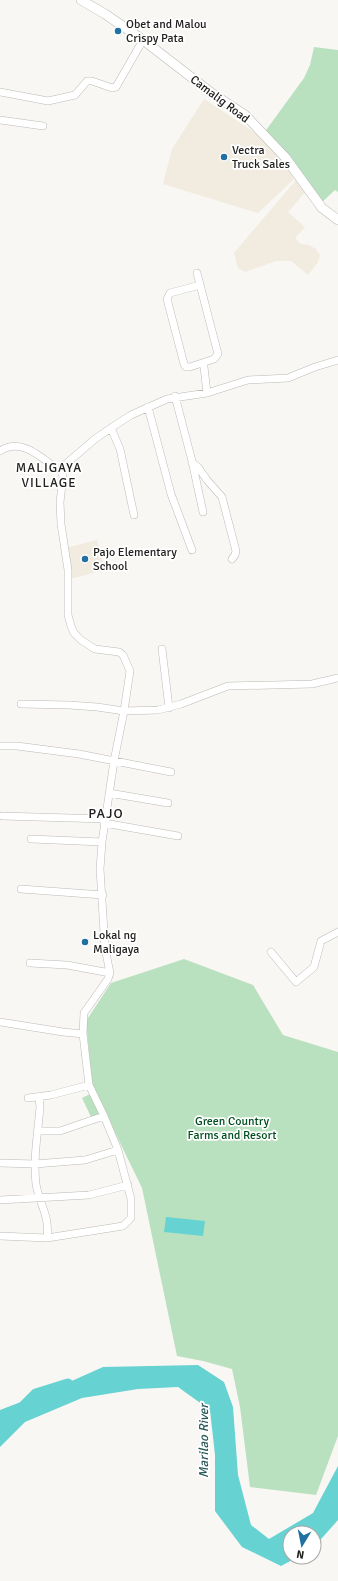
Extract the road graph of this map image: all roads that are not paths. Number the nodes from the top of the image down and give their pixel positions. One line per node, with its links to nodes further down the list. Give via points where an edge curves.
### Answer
1 (81, 0): 2 (main road, Camalig Road)
2 (143, 40): 3 (street, via 116,87 87,81 75,95 48,101); 6 (main road, Camalig Road, via 213,94 245,115 281,152 322,208)
3 (0, 92)
4 (0, 120): 5 (street)
5 (43, 126)
6 (338, 220)
7 (197, 273): 8 (street)
8 (200, 286): 10 (street, via 218,354 214,359); 10 (street, via 170,293 167,299 184,364 190,367)
9 (338, 360): 11 (street, via 288,378 248,380)
10 (202, 363): 11 (street)
11 (207, 393): 12 (street)
12 (176, 396): 13 (street); 16 (street)
13 (148, 407): 14 (street); 20 (street, via 171,494)
14 (111, 428): 17 (street); 19 (street, via 120,449)
15 (0, 451): 17 (street, via 18,446 28,448)
16 (192, 463): 18 (street); 21 (street, via 222,497 236,551)
17 (60, 469): 26 (street, via 63,476 60,508 68,570 68,615 74,633 81,640 95,649 119,652 123,655 130,671)
18 (203, 512)
19 (134, 515)
20 (192, 550)
21 (232, 559)
22 (162, 648): 25 (street)
23 (338, 678): 25 (street, via 312,684 228,686)
24 (21, 704): 26 (street, via 69,705)
25 (170, 708): 26 (street)
26 (124, 711): 28 (street)
27 (0, 746): 28 (street, via 16,746)
28 (114, 761): 29 (street); 30 (street)
29 (171, 772)
30 (109, 794): 31 (street); 33 (street)
31 (168, 803)
32 (2, 816): 33 (street)
33 (104, 821): 34 (street); 36 (street)
34 (178, 836)
35 (31, 838): 36 (street)
36 (102, 842): 38 (street, via 100,869)
37 (21, 889): 38 (street)
38 (103, 895): 42 (street, via 105,948)
39 (338, 932): 40 (street, via 321,941 314,967 296,982)
40 (271, 952)
41 (30, 963): 42 (street, via 67,965)
42 (110, 973): 44 (street, via 84,1013)
43 (0, 1022): 44 (street)
44 (82, 1034): 45 (street)
45 (89, 1085): 46 (street); 48 (street)
46 (39, 1097): 47 (street); 49 (street)
47 (28, 1098)
48 (104, 1116): 49 (street, via 60,1131); 50 (street)
49 (38, 1131): 52 (street)
50 (118, 1150): 52 (street, via 85,1160); 53 (street)
51 (0, 1163): 52 (street)
52 (35, 1164): 54 (street, via 37,1188)
53 (128, 1185): 54 (street, via 89,1195); 57 (street, via 132,1206 131,1218 123,1226)
54 (41, 1198): 55 (street); 57 (street, via 47,1221)
55 (0, 1200)
56 (0, 1236): 57 (street)
57 (47, 1238)

